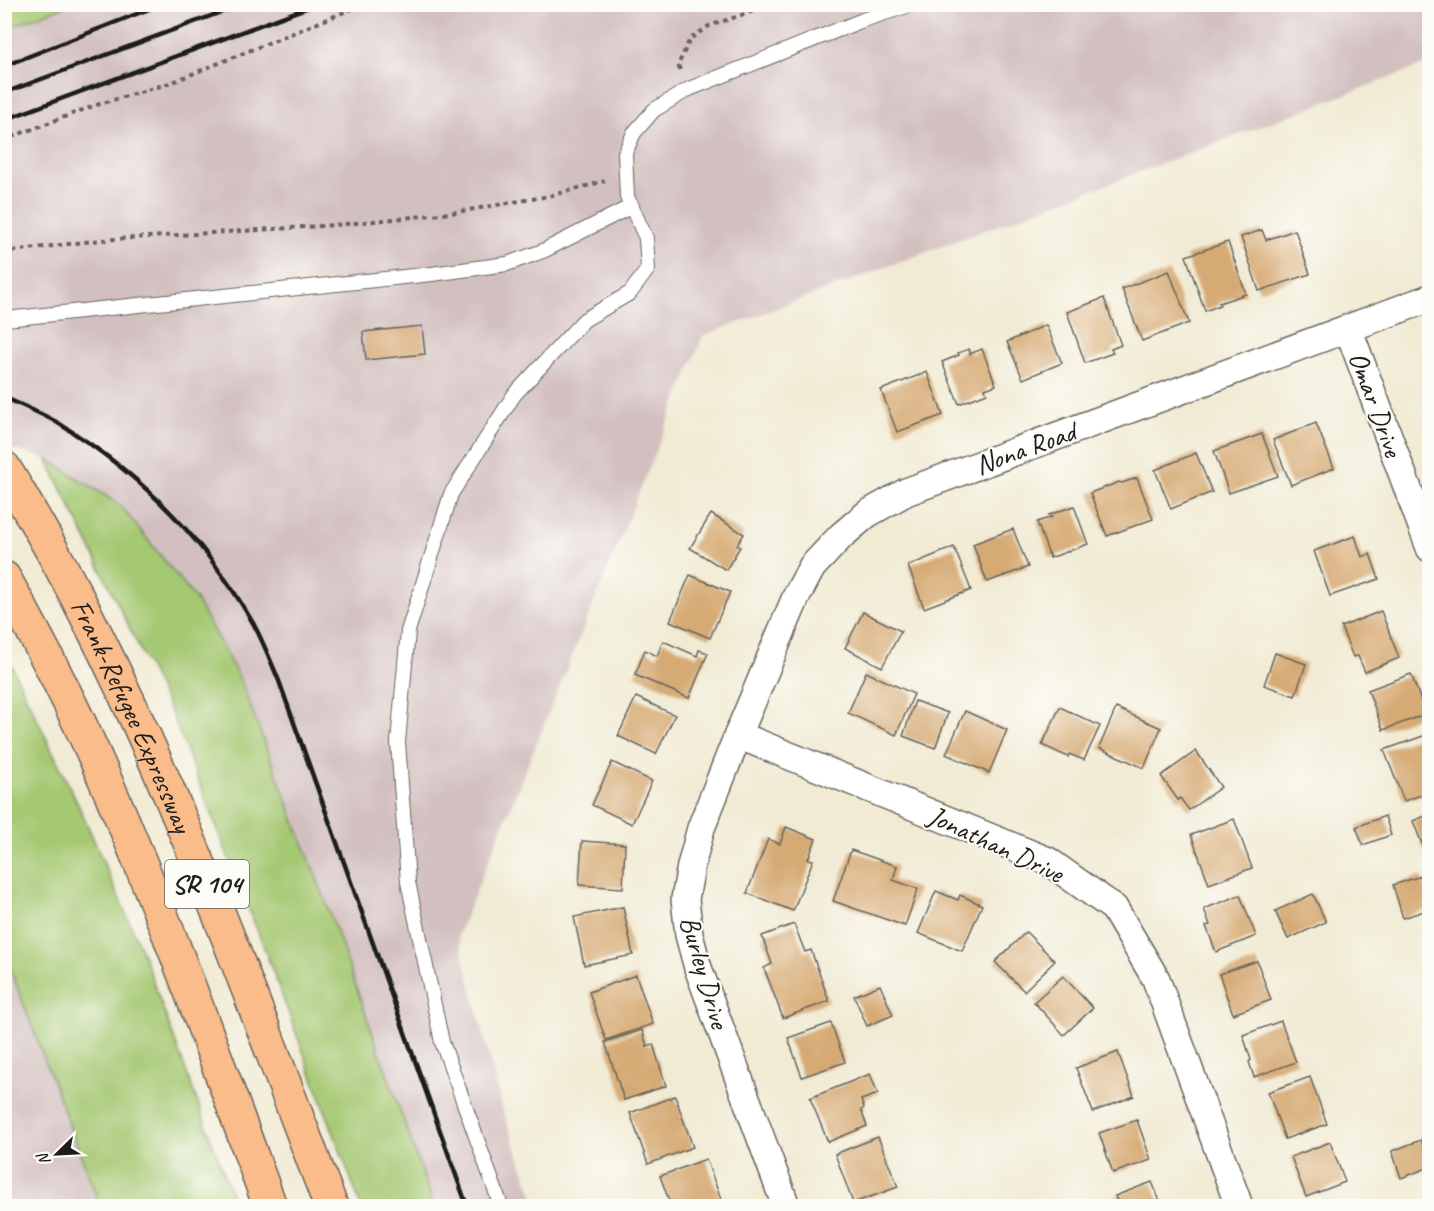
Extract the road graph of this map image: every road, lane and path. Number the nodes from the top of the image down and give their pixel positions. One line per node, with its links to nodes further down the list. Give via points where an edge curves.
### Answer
1 (364, 4): 5 (path, via 170,83 93,106)
2 (774, 4): 4 (path, via 709,26 690,39 678,65)
3 (913, 4): 4 (lane)
4 (689, 89): 6 (lane, via 654,110 634,133 625,153)
5 (4, 141)
6 (626, 176): 7 (lane, via 627,197); 8 (path, via 549,196 451,213 336,225 101,240)
7 (632, 206): 10 (lane, via 543,251 507,264); 18 (lane, via 646,238 648,269 630,293 584,320 514,394 451,494 408,632 398,742 408,882 442,1042)
8 (4, 252)
9 (1430, 298): 11 (street, Nona Road)
10 (6, 319)
11 (1348, 328): 13 (street, Omar Drive); 15 (street, Nona Road, via 906,492 867,514 812,567)
12 (4, 468): 17 (highway, Frank-Refugee Expressway / SR 104, via 63,569 120,680 191,843)
13 (1430, 548)
14 (4, 578): 16 (highway, Frank-Refugee Expressway / SR 104, via 106,782 195,1001)
15 (738, 735): 19 (street, Burley Drive, via 701,828 691,866 686,899 689,935); 20 (street, Jonathan Drive, via 1047,861 1114,908 1155,979)
16 (270, 1206)
17 (331, 1206)
18 (501, 1206)
19 (786, 1206)
20 (1239, 1206)

